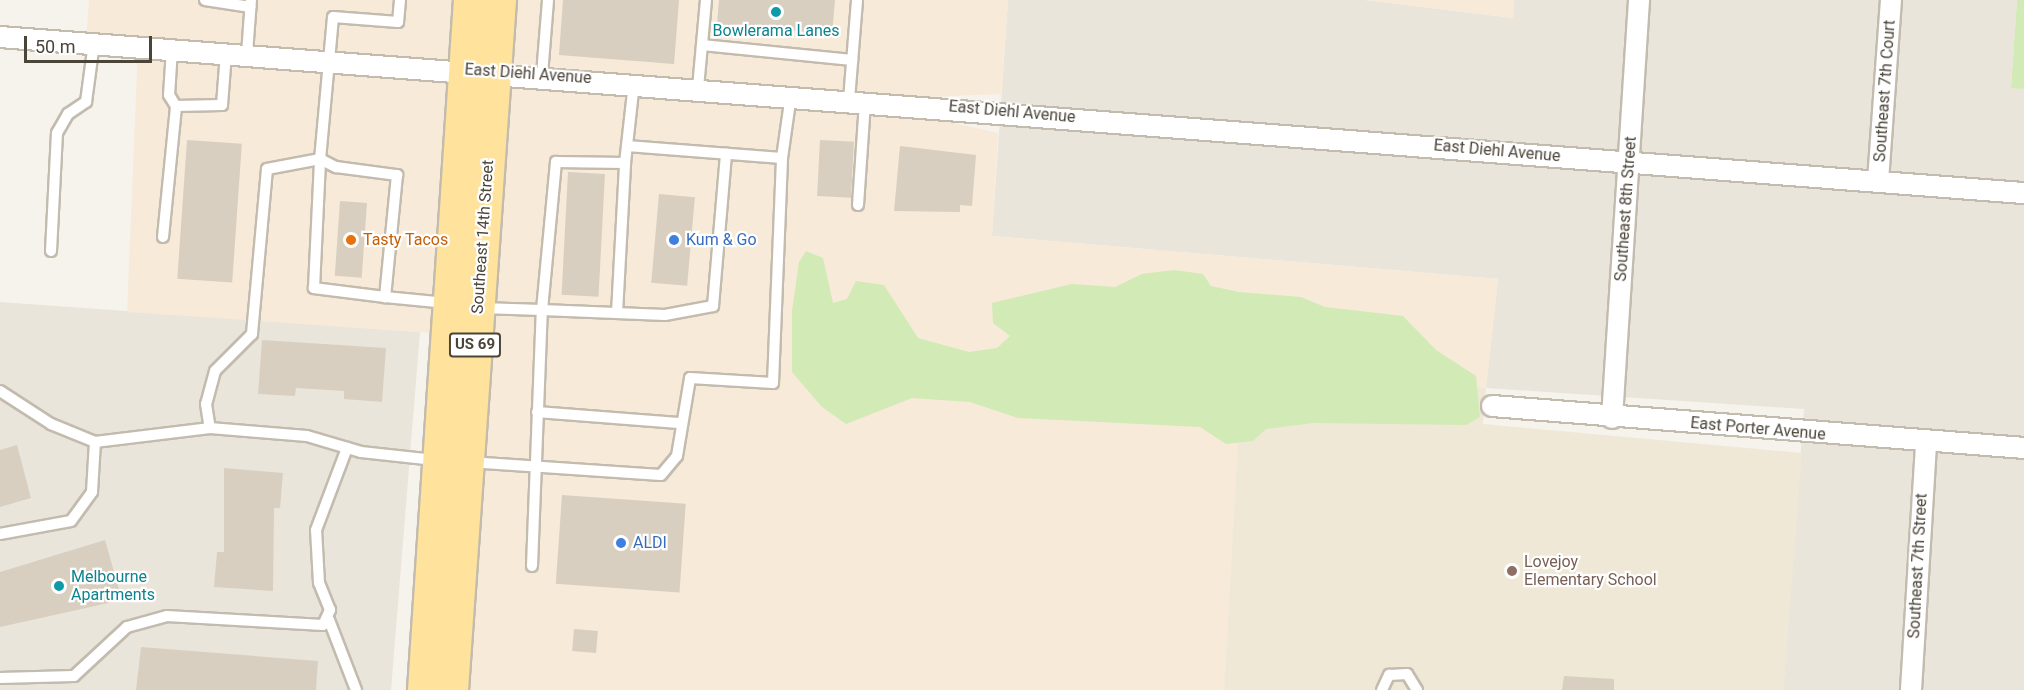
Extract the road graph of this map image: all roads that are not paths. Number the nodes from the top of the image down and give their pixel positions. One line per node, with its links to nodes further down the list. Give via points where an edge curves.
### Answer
1 (204, 0): 10 (lane)
2 (399, 0): 17 (lane, via 398,22 333,17)
3 (470, 0): 19 (main road, Southeast 14th Street / US 69)
4 (500, 0): 19 (main road, Southeast 14th Street / US 69)
5 (548, 0): 20 (lane)
6 (706, 0): 13 (lane)
7 (857, 0): 18 (lane)
8 (1639, 0): 30 (street, Southeast 8th Street)
9 (1891, 0): 32 (street, Southeast 7th Court)
10 (250, 4): 16 (lane)
11 (0, 37): 12 (street, East Diehl Avenue)
12 (94, 43): 14 (street, East Diehl Avenue); 36 (lane, via 86,102 68,114 57,133)
13 (702, 45): 18 (lane); 22 (lane)
14 (172, 49): 15 (street, East Diehl Avenue); 25 (lane, via 169,95)
15 (226, 53): 16 (street, East Diehl Avenue); 25 (lane, via 222,105)
16 (247, 54): 17 (street, East Diehl Avenue)
17 (330, 60): 19 (street, East Diehl Avenue); 29 (lane)
18 (852, 60): 24 (lane)
19 (480, 70): 20 (street, East Diehl Avenue); 38 (main road, Southeast 14th Street / US 69)
20 (542, 75): 21 (street, East Diehl Avenue)
21 (634, 82): 22 (street, East Diehl Avenue); 26 (lane)
22 (698, 88): 23 (street, East Diehl Avenue)
23 (791, 95): 24 (street, East Diehl Avenue); 28 (lane)
24 (857, 100): 30 (street, East Diehl Avenue); 34 (lane)
25 (176, 106): 35 (lane)
26 (627, 146): 27 (lane); 31 (lane)
27 (726, 154): 28 (lane); 40 (lane, via 713,306 665,315)
28 (782, 158): 45 (lane, via 773,383 690,378)
29 (320, 159): 37 (lane, via 314,288); 37 (lane, via 336,167 397,175); 46 (lane, via 267,169 252,333 215,371 206,404)
30 (1629, 161): 32 (street, East Diehl Avenue); 44 (street, Southeast 8th Street)
31 (625, 163): 39 (lane, via 556,162); 40 (lane)
32 (1878, 181): 33 (street, East Diehl Avenue)
33 (2024, 193)
34 (858, 206)
35 (163, 237)
36 (51, 250)
37 (385, 297): 38 (lane)
38 (464, 305): 39 (lane); 51 (main road, Southeast 14th Street / US 69)
39 (542, 310): 40 (lane); 43 (lane)
40 (617, 313)
41 (0, 391): 47 (lane, via 51,424)
42 (1492, 406): 44 (street, East Porter Avenue)
43 (537, 412): 45 (lane); 52 (lane)
44 (1612, 418): 48 (street, East Porter Avenue)
45 (679, 423): 52 (lane, via 677,456 661,475)
46 (210, 428): 47 (lane); 49 (lane, via 307,435)
47 (95, 442): 53 (lane, via 92,492 71,521)
48 (1926, 443): 50 (street, East Porter Avenue); 62 (street, Southeast 7th Street)
49 (347, 448): 51 (lane); 55 (lane, via 316,530 319,583)
50 (2024, 448)
51 (453, 461): 52 (lane); 58 (main road, Southeast 14th Street / US 69); 59 (main road, Southeast 14th Street / US 69)
52 (534, 466): 54 (lane)
53 (0, 534)
54 (532, 566)
55 (329, 620): 56 (lane, via 323,625 167,616 127,627 74,676); 57 (lane)
56 (0, 678)
57 (356, 690)
58 (424, 690)
59 (452, 690)
60 (1382, 690): 61 (lane, via 1389,675 1407,674)
61 (1418, 690)
62 (1911, 690)

